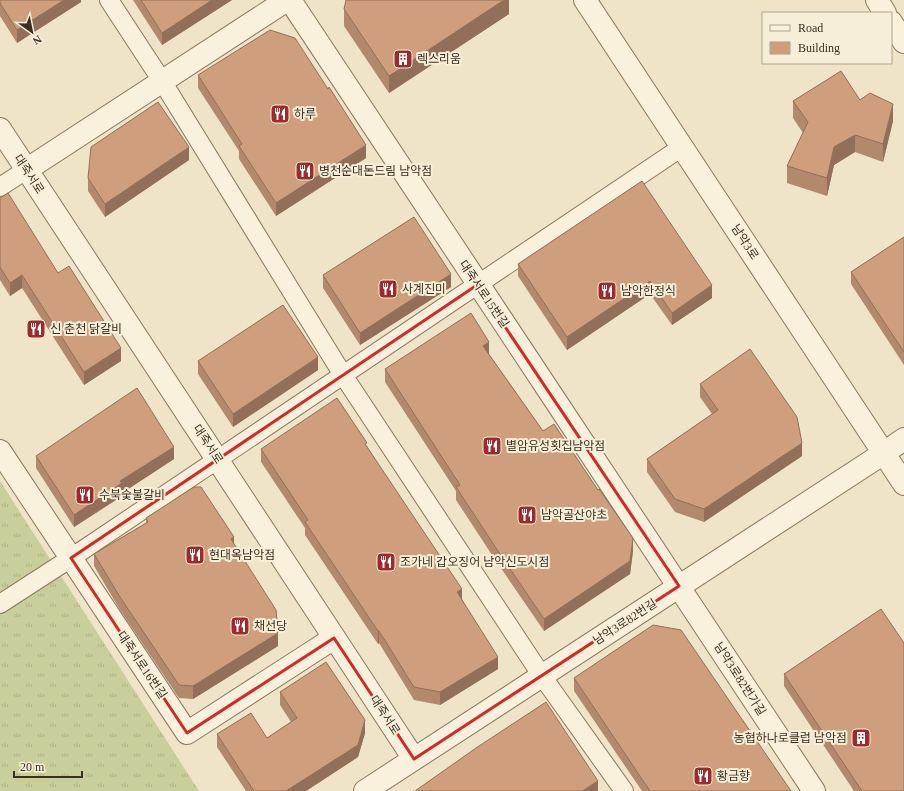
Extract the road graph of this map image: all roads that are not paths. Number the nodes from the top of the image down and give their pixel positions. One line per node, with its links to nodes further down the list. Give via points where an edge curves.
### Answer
1 (109, 0): 7 (street)
2 (287, 0): 7 (street)
3 (290, 0): 12 (street, 대죽서로15번길)
4 (585, 0): 9 (street, 남악3로)
5 (877, 0): 6 (street)
6 (886, 12)
7 (162, 81): 10 (street); 13 (street)
8 (0, 129): 10 (street, 대죽서로)
9 (682, 147): 12 (street); 16 (street, 남악3로)
10 (26, 170): 11 (street); 17 (street, 대죽서로)
11 (0, 187)
12 (478, 285): 13 (street); 20 (street, 대죽서로15번길)
13 (343, 375): 17 (street); 23 (street)
14 (904, 439): 16 (street, 남악3로82번길)
15 (0, 451): 19 (street, 대죽서로16번길)
16 (884, 453): 18 (street, 남악3로); 20 (street, 남악3로82번길)
17 (218, 459): 19 (street); 22 (street, 대죽서로)
18 (904, 484)
19 (71, 558): 21 (street); 22 (street, 대죽서로16번길, via 187,733)
20 (679, 586): 23 (street, 남악3로82번길); 27 (street, 남악3로82번가길)
21 (0, 604)
22 (334, 638): 24 (street, 대죽서로)
23 (542, 676): 24 (street, 남악3로82번길); 26 (street)
24 (414, 759): 25 (street, 남악3로82번길)
25 (366, 791)
26 (624, 791)
27 (814, 791)

